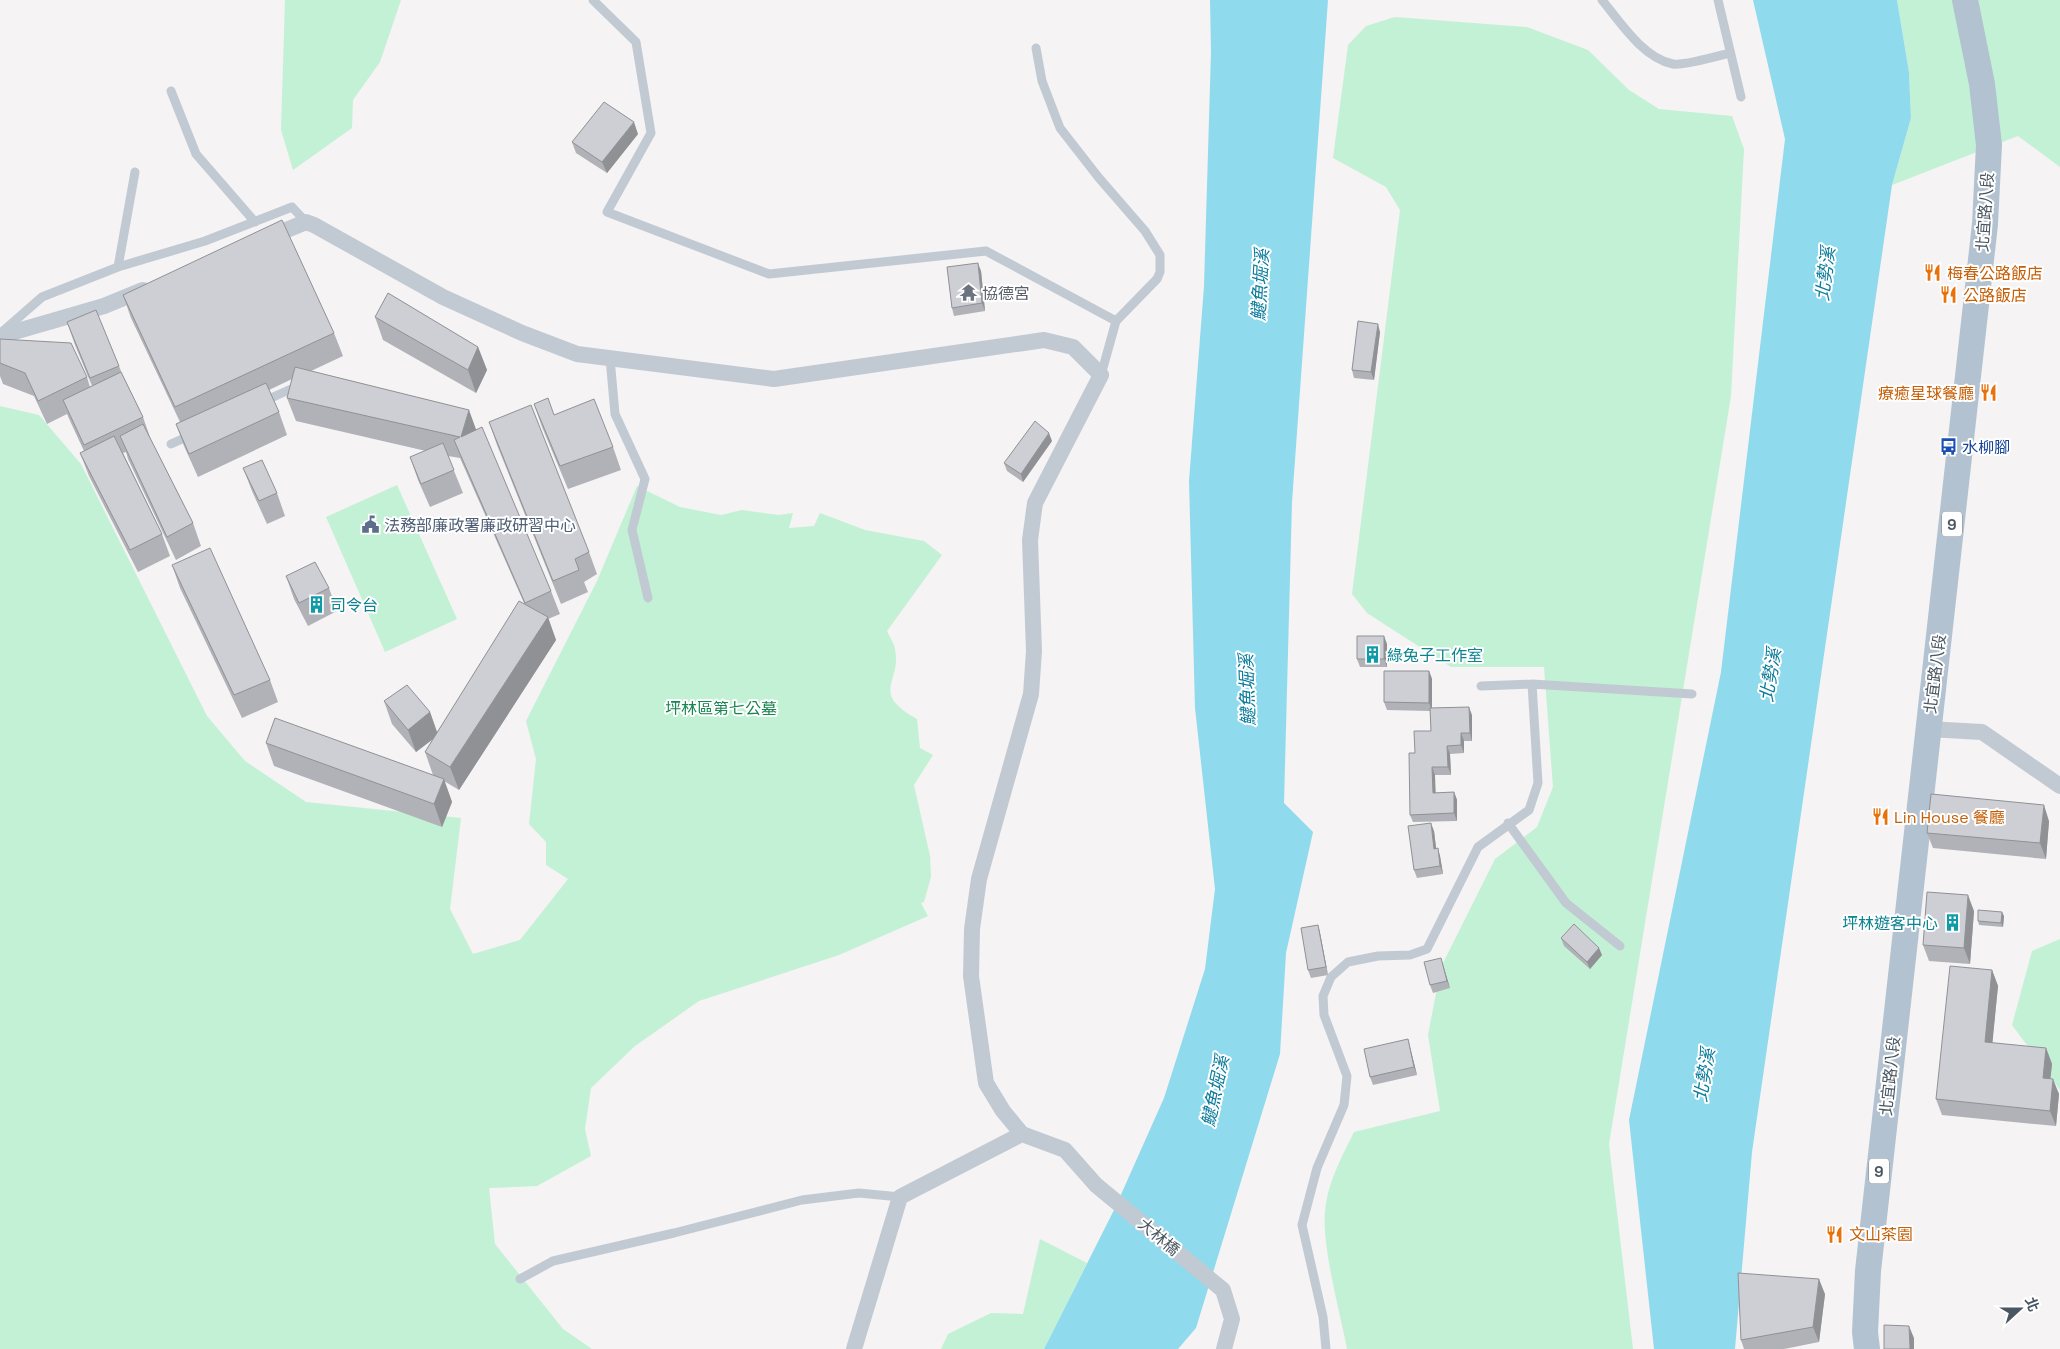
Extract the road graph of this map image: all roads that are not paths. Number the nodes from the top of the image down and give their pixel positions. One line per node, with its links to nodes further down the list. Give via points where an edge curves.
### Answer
1 (593, 0): 15 (lane, via 636,42 651,134 608,212 769,274 986,251)
2 (1602, 0): 6 (lane, via 1648,52 1674,64)
3 (1718, 0): 6 (lane)
4 (1965, 0): 27 (main road, 北宜路八段 / 9, via 1982,84 1989,145 1986,224)
5 (1036, 48): 15 (lane, via 1042,82 1060,128 1098,178 1145,231 1160,254 1157,279)
6 (1730, 53): 8 (lane)
7 (171, 91): 10 (lane, via 196,154)
8 (1741, 97)
9 (135, 172): 13 (lane)
10 (254, 222): 11 (lane, via 292,207); 13 (lane, via 205,241)
11 (306, 222): 12 (street); 17 (street, via 443,297 522,333 577,354)
12 (251, 245)
13 (118, 267): 16 (lane, via 42,297)
14 (159, 283): 16 (street, via 104,306)
15 (1116, 321): 18 (lane)
16 (0, 334)
17 (610, 358): 18 (street, via 774,379 1044,340 1073,347); 23 (lane, via 615,414 645,479 632,530)
18 (1101, 375): 31 (street, via 1035,503 1030,540 1034,651 1031,694 979,879 972,929 971,976 986,1083)
19 (305, 383): 20 (lane)
20 (252, 407)
21 (198, 432): 22 (lane)
22 (171, 444)
23 (648, 598)
24 (1532, 684): 25 (lane); 26 (lane); 29 (lane, via 1538,783 1529,810)
25 (1481, 686)
26 (1692, 694)
27 (1928, 729): 28 (street, via 1982,732); 37 (main road, 北宜路八段 / 9, via 1868,1272)
28 (2060, 786)
29 (1508, 824): 30 (lane, via 1566,903); 36 (lane, via 1478,847 1427,949 1410,956 1378,956 1348,962 1331,978 1324,996 1324,1014 1347,1076 1344,1105 1317,1168 1302,1225 1323,1317)
30 (1620, 946)
31 (1022, 1134): 32 (street); 35 (street, 大林橋, via 1065,1150 1096,1184 1223,1290 1232,1319)
32 (900, 1196): 33 (lane, via 859,1193 802,1200 553,1261); 34 (street)
33 (520, 1279)
34 (854, 1349)
35 (1224, 1349)
36 (1326, 1349)
37 (1867, 1349)

